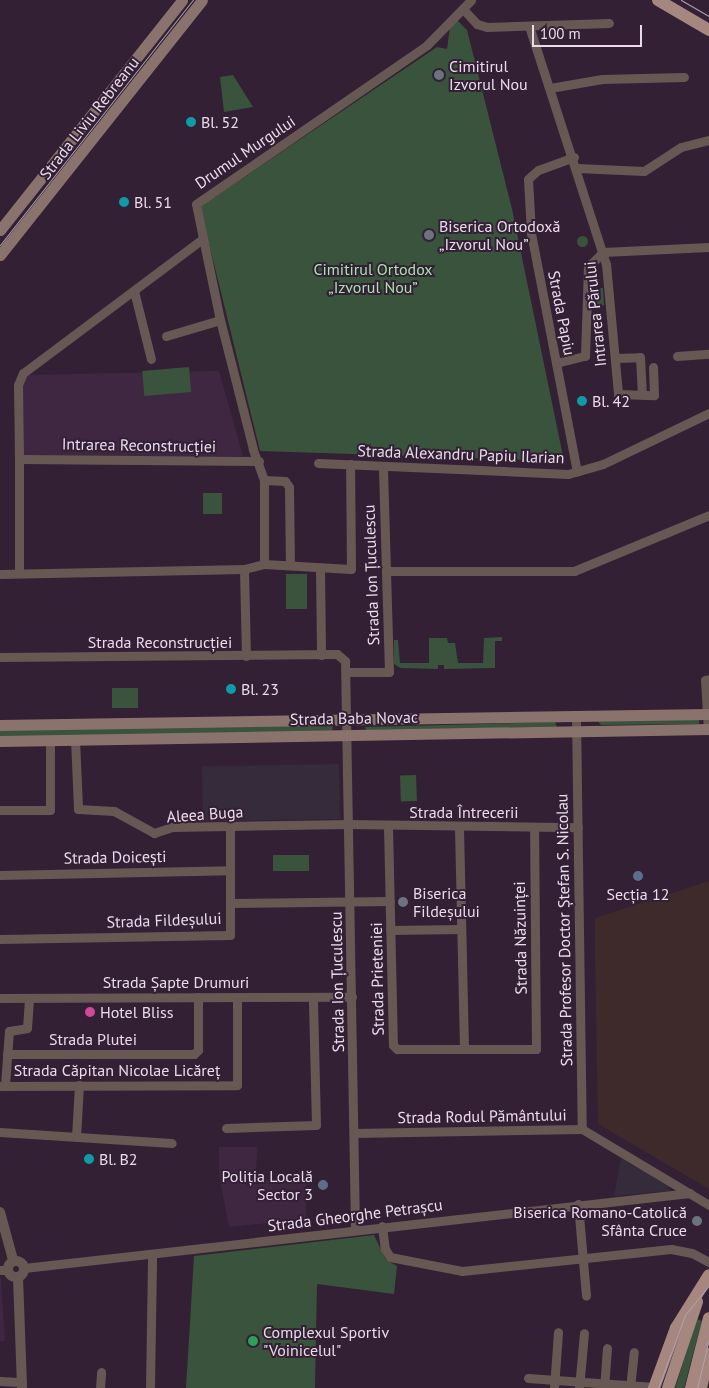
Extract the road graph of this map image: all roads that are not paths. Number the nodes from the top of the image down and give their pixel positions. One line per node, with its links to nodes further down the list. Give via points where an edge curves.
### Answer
1 (182, 0): 14 (main road, Strada Liviu Rebreanu)
2 (202, 0): 18 (main road, Strada Liviu Rebreanu)
3 (471, 0): 5 (street, Drumul Murgului)
4 (658, 0): 8 (main road)
5 (463, 9): 7 (street, via 482,26); 15 (street, Drumul Murgului, via 420,50 198,202)
6 (609, 23): 7 (street)
7 (529, 26): 10 (street, Intrarea Părului)
8 (709, 30)
9 (684, 77): 10 (street, via 602,79)
10 (550, 88): 12 (street, Intrarea Părului)
11 (709, 140): 13 (street, via 681,147 644,171)
12 (574, 157): 13 (street, Intrarea Părului); 26 (street, Strada Papiu, via 538,170 528,179 531,233)
13 (577, 168): 17 (street, Intrarea Părului)
14 (0, 230)
15 (201, 240): 19 (street); 20 (street)
16 (709, 247): 17 (street)
17 (603, 252): 24 (street, Intrarea Părului); 26 (street, via 588,267 589,328 584,358)
18 (0, 255)
19 (134, 291): 25 (street); 30 (street, via 20,378)
20 (220, 320): 21 (street); 31 (street)
21 (166, 336)
22 (709, 354): 23 (street)
23 (677, 356)
24 (616, 358): 28 (street, Intrarea Părului, via 618,394); 28 (street, via 640,357)
25 (151, 359)
26 (556, 364): 35 (street, Strada Papiu)
27 (653, 367): 28 (street, Intrarea Părului, via 654,395)
28 (642, 394)
29 (709, 414): 35 (street, Strada Alexandru Papiu Ilarian, via 603,464)
30 (19, 459): 31 (street, Intrarea Reconstrucției); 43 (street)
31 (259, 461): 36 (street)
32 (318, 463): 33 (street, Strada Alexandru Papiu Ilarian)
33 (350, 464): 34 (street, Strada Alexandru Papiu Ilarian); 41 (street, via 351,569)
34 (383, 466): 35 (street, Strada Alexandru Papiu Ilarian); 42 (street, Strada Ion Țuculescu, via 384,570)
35 (577, 472)
36 (264, 480): 38 (street); 39 (street, via 285,481 289,487)
37 (709, 515): 42 (street, via 574,571)
38 (264, 564): 39 (street); 40 (street)
39 (290, 565): 41 (street)
40 (244, 569): 43 (street); 46 (street)
41 (320, 569): 45 (street)
42 (387, 571): 48 (street, Strada Ion Țuculescu, via 389,672)
43 (19, 573): 44 (street)
44 (0, 574)
45 (321, 655): 46 (street, Strada Reconstrucției); 48 (street, Strada Ion Țuculescu, via 340,656)
46 (246, 656): 47 (street, Strada Reconstrucției)
47 (0, 657)
48 (347, 672): 52 (street)
49 (709, 678): 50 (street, via 706,680)
50 (708, 714): 51 (main road, Strada Baba Novac); 54 (street)
51 (576, 716): 52 (main road, Strada Baba Novac); 55 (street, Strada Profesor Doctor Ștefan S. Nicolau)
52 (348, 719): 53 (main road, Strada Baba Novac); 56 (street, Strada Ion Țuculescu)
53 (0, 725)
54 (708, 729): 55 (main road, Strada Baba Novac)
55 (577, 731): 56 (main road, Strada Baba Novac); 65 (street, Strada Profesor Doctor Ștefan S. Nicolau)
56 (348, 733): 57 (main road, Strada Baba Novac); 61 (street, Strada Ion Țuculescu)
57 (75, 739): 58 (main road, Strada Baba Novac); 62 (street, Aleea Buga, via 76,805 85,811 114,810 154,833 174,827)
58 (50, 740): 59 (main road, Strada Baba Novac); 60 (street, via 50,810)
59 (0, 741)
60 (0, 810)
61 (349, 824): 62 (street, Aleea Buga); 63 (street, Strada Întrecerii); 70 (street, Strada Ion Țuculescu)
62 (230, 826): 67 (street)
63 (388, 827): 66 (street, Strada Întrecerii); 69 (street, Strada Prieteniei)
64 (534, 827): 65 (street, Strada Întrecerii); 66 (street, Strada Întrecerii); 82 (street, Strada Năzuinței)
65 (578, 827): 87 (street, Strada Profesor Doctor Ștefan S. Nicolau)
66 (459, 828): 72 (street)
67 (230, 870): 68 (street, Strada Doicești); 71 (street)
68 (0, 875)
69 (390, 901): 70 (street, Strada Fildeșului); 73 (street, Strada Prieteniei)
70 (350, 902): 71 (street, Strada Fildeșului); 80 (street, Strada Ion Țuculescu)
71 (230, 903): 74 (street, Strada Fildeșului, via 230,935)
72 (461, 929): 73 (street); 81 (street)
73 (390, 930): 81 (street, Strada Prieteniei, via 395,1048)
74 (0, 938)
75 (198, 997): 77 (street, Strada Șapte Drumuri); 78 (street, Strada Șapte Drumuri); 83 (street, Strada Plutei, via 198,1050 194,1054)
76 (0, 998): 77 (street, Strada Șapte Drumuri)
77 (29, 998): 83 (street, Strada Plutei, via 27,1028 9,1031)
78 (237, 998): 79 (street, Strada Șapte Drumuri); 85 (street, Strada Căpitan Nicolae Licăreț, via 237,1085)
79 (313, 998): 80 (street, Strada Șapte Drumuri); 86 (street, via 316,1125)
80 (352, 998): 89 (street, Strada Ion Țuculescu)
81 (464, 1049): 82 (street, Strada Prieteniei)
82 (536, 1049)
83 (7, 1054): 84 (street)
84 (2, 1086): 85 (street, Strada Căpitan Nicolae Licăreț)
85 (79, 1086): 90 (street)
86 (226, 1128)
87 (582, 1129): 89 (street, Strada Rodul Pământului); 92 (street, Strada Rodul Pământului)
88 (0, 1132): 90 (street)
89 (354, 1133): 97 (street, Strada Ion Țuculescu)
90 (76, 1137): 91 (street)
91 (172, 1143)
92 (690, 1194): 93 (street, Strada Gheorghe Petrașcu); 94 (street, Strada Rodul Pământului)
93 (578, 1204): 96 (street, Strada Gheorghe Petrașcu); 99 (street)
94 (709, 1205)
95 (0, 1212): 100 (street)
96 (382, 1226): 97 (street, Strada Gheorghe Petrașcu); 99 (street, via 390,1257 444,1268 475,1272)
97 (355, 1230): 98 (street, Strada Gheorghe Petrașcu)
98 (152, 1254): 102 (street, Strada Gheorghe Petrașcu); 122 (street)
99 (583, 1258): 101 (street, via 671,1249 692,1253); 106 (street)
100 (13, 1260): 102 (street, via 19,1261); 103 (street)
101 (709, 1262)
102 (24, 1268): 104 (street)
103 (4, 1270): 104 (street)
104 (18, 1277): 117 (street)
105 (708, 1277): 123 (main road, via 676,1328); 124 (main road, via 689,1322)
106 (586, 1296)
107 (709, 1318): 125 (main road)
108 (558, 1332): 116 (street)
109 (584, 1333): 118 (street)
110 (607, 1348): 119 (street)
111 (634, 1352): 120 (street)
112 (709, 1354): 126 (main road)
113 (101, 1372): 121 (street)
114 (528, 1378): 116 (street)
115 (0, 1381): 117 (street)
116 (554, 1384): 118 (street)
117 (22, 1385)
118 (580, 1385): 119 (street)
119 (604, 1386): 120 (street)
120 (630, 1387): 123 (street)
121 (100, 1388)
122 (150, 1388)
123 (654, 1388)
124 (668, 1388)
125 (691, 1388)
126 (701, 1388)

